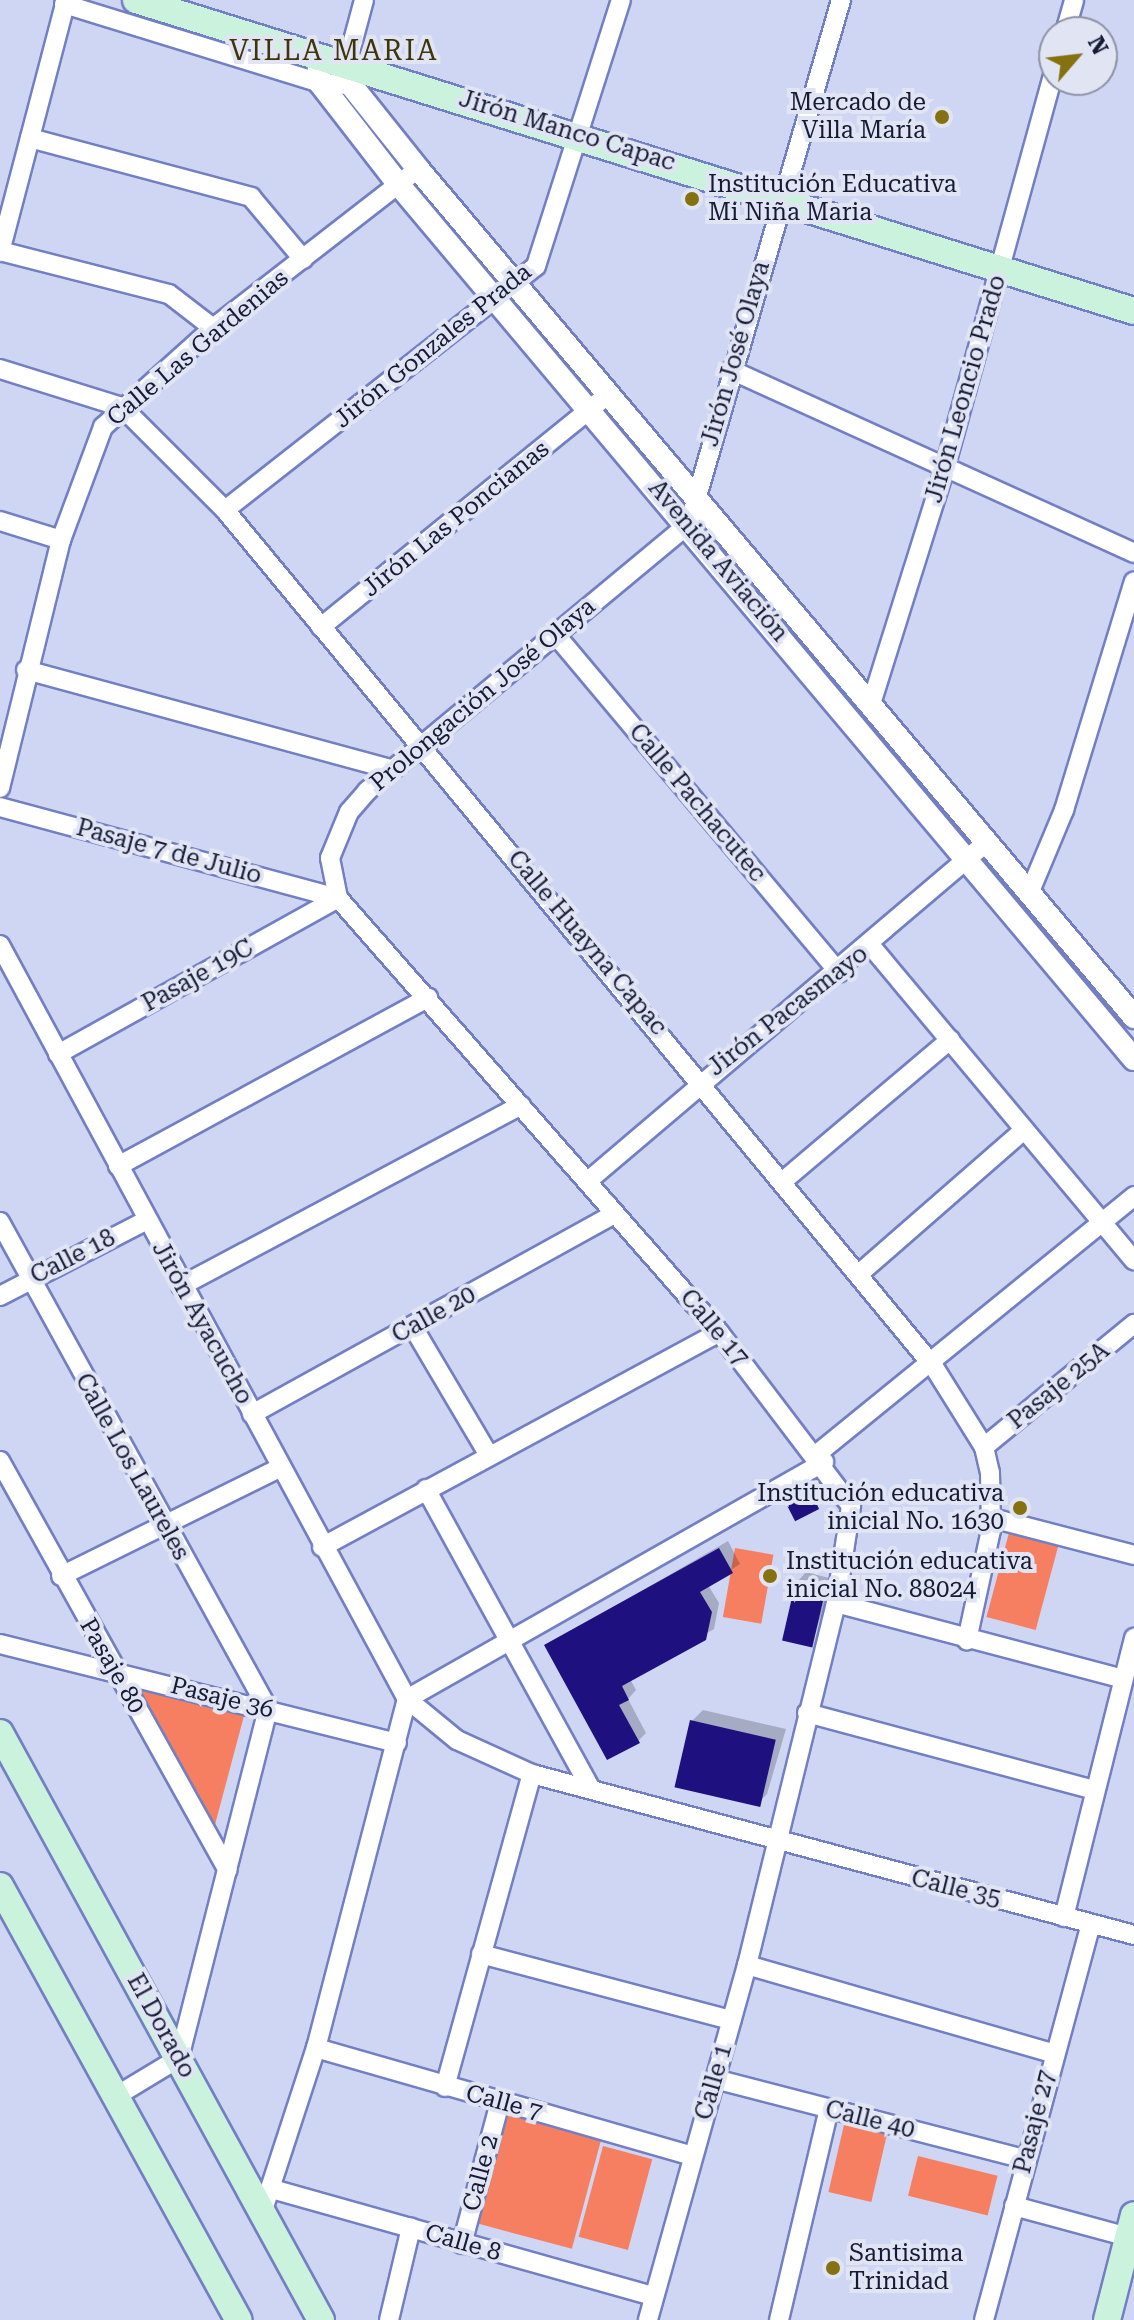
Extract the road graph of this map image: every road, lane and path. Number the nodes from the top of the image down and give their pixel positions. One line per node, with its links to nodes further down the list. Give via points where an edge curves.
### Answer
1 (136, 0): 6 (main road, Jirón Manco Capac)
2 (364, 0): 7 (street)
3 (621, 0): 9 (street, Jirón Gonzales Prada)
4 (841, 0): 13 (street, Jirón José Olaya)
5 (65, 2): 6 (street); 10 (street)
6 (319, 70): 7 (main road, Jirón Manco Capac); 12 (street, Avenida Aviación)
7 (349, 74): 9 (main road, Jirón Manco Capac); 11 (street, Avenida Aviación)
8 (1047, 96): 16 (street, Jirón Leoncio Prado)
9 (581, 136): 13 (main road, Jirón Manco Capac); 17 (street, Jirón Gonzales Prada, via 536,266)
10 (30, 138): 14 (street); 15 (street, via 251,197)
11 (418, 169): 12 (street, Calle Las Gardenias); 17 (street, Avenida Aviación)
12 (399, 185): 15 (street, Calle Las Gardenias); 17 (street, Avenida Aviación)
13 (779, 196): 16 (main road, Jirón Manco Capac); 21 (street, Jirón José Olaya)
14 (0, 251): 19 (street, via 169,294)
15 (303, 259): 19 (street, Calle Las Gardenias)
16 (999, 271): 18 (main road, Jirón Manco Capac); 25 (street, Jirón Leoncio Prado)
17 (506, 291): 22 (street, Avenida Aviación); 24 (street, Avenida Aviación); 27 (street, Jirón Gonzales Prada)
18 (1134, 311)
19 (213, 328): 23 (street, Calle Las Gardenias)
20 (0, 369): 23 (street, Calle Huayna Capac)
21 (731, 370): 25 (street); 26 (street, Jirón José Olaya)
22 (608, 395): 24 (street, Jirón Las Poncianas); 26 (street, Avenida Aviación)
23 (122, 407): 27 (street, Calle Huayna Capac); 30 (street, Calle Las Gardenias, via 103,427)
24 (591, 410): 29 (street, Avenida Aviación); 33 (street, Jirón Las Poncianas)
25 (944, 471): 31 (street); 36 (street, Jirón Leoncio Prado)
26 (695, 498): 29 (street, Jirón José Olaya); 36 (street, Avenida Aviación)
27 (225, 510): 33 (street, Calle Huayna Capac)
28 (0, 521): 30 (street)
29 (689, 524): 34 (street, Prolongación José Olaya); 42 (street, Avenida Aviación)
30 (61, 540): 35 (street, Calle Las Gardenias)
31 (1134, 553)
32 (1134, 581): 43 (street, via 1064,810)
33 (321, 627): 37 (street, Calle Huayna Capac)
34 (555, 634): 37 (street, Prolongación José Olaya); 47 (street, Calle Pachacutec)
35 (26, 670): 38 (street); 39 (street, Calle Las Gardenias)
36 (871, 704): 41 (street, Avenida Aviación)
37 (421, 743): 38 (street, Prolongación José Olaya); 53 (street, Calle Huayna Capac)
38 (390, 769): 44 (street, Prolongación José Olaya, via 339,831 330,858)
39 (0, 788)
40 (0, 807): 44 (street, Pasaje 7 de Julio)
41 (987, 842): 42 (street, Jirón Pacasmayo); 43 (street, Avenida Aviación)
42 (967, 862): 46 (street, Jirón Pacasmayo); 52 (street, Avenida Aviación)
43 (1031, 889): 49 (street, Avenida Aviación)
44 (338, 898): 48 (street, Calle 17); 51 (street, Pasaje 19C)
45 (0, 945): 51 (street, Jirón Ayacucho)
46 (871, 946): 47 (street, Jirón Pacasmayo); 50 (street)
47 (839, 973): 53 (street, Jirón Pacasmayo)
48 (428, 998): 54 (street, Calle 17); 56 (street)
49 (1134, 1017)
50 (950, 1040): 55 (street); 58 (street)
51 (58, 1054): 56 (street, Jirón Ayacucho)
52 (1134, 1059)
53 (700, 1079): 57 (street, Jirón Pacasmayo); 58 (street, Calle Huayna Capac)
54 (521, 1105): 57 (street, Calle 17); 67 (street)
55 (1023, 1131): 63 (street); 65 (street)
56 (118, 1166): 61 (street, Jirón Ayacucho)
57 (589, 1180): 60 (street, Calle 17)
58 (783, 1181): 65 (street, Calle Huayna Capac)
59 (1134, 1196): 63 (street)
60 (615, 1214): 70 (street, Calle 20); 71 (street, Calle 17)
61 (147, 1220): 66 (street, Calle 18); 67 (street, Jirón Ayacucho)
62 (0, 1222): 66 (street, Calle Los Laureles)
63 (1102, 1223): 64 (street); 72 (street)
64 (1134, 1261)
65 (860, 1273): 72 (street, Calle Huayna Capac)
66 (30, 1278): 68 (street, Calle 18); 81 (street, Calle Los Laureles)
67 (181, 1286): 73 (street, Jirón Ayacucho)
68 (0, 1296)
69 (1134, 1324): 74 (street, Pasaje 25A)
70 (413, 1327): 73 (street, Calle 20); 75 (street)
71 (719, 1332): 75 (street); 76 (street, Calle 17)
72 (930, 1362): 74 (street, Calle Huayna Capac); 76 (street)
73 (252, 1414): 78 (street, Jirón Ayacucho)
74 (984, 1447): 80 (street, Calle Huayna Capac)
75 (488, 1454): 79 (street)
76 (821, 1458): 85 (street, Calle 17, via 842,1486 853,1528); 87 (street)
77 (0, 1461): 84 (street, Pasaje 80)
78 (282, 1467): 81 (street); 82 (street, Jirón Ayacucho)
79 (426, 1489): 82 (street); 87 (street)
80 (992, 1518): 83 (street); 88 (street, Calle Huayna Capac)
81 (162, 1523): 84 (street); 93 (street, Calle Los Laureles)
82 (322, 1547): 92 (street, Jirón Ayacucho)
83 (1134, 1555)
84 (61, 1576): 90 (street, Pasaje 80)
85 (836, 1603): 88 (street); 94 (street, Calle 17)
86 (1134, 1638): 91 (street)
87 (510, 1640): 92 (street); 98 (street)
88 (967, 1640): 91 (street)
89 (0, 1644): 90 (street, Pasaje 36)
90 (114, 1670): 93 (street, Pasaje 36); 101 (street, Pasaje 80)
91 (1123, 1679): 99 (street)
92 (407, 1699): 96 (street); 97 (street, Calle 35, via 457,1740)
93 (268, 1709): 96 (street, Pasaje 36); 101 (street)
94 (807, 1713): 99 (street); 100 (street, Calle 17)
95 (0, 1733): 111 (main road, El Dorado)
96 (397, 1743): 109 (street)
97 (532, 1774): 98 (street, Calle 35); 106 (street)
98 (590, 1787): 100 (street, Calle 35)
99 (1094, 1790): 103 (street)
100 (777, 1843): 103 (street, Calle 35); 107 (street, Calle 1)
101 (228, 1870): 111 (street)
102 (0, 1886): 114 (main road)
103 (1064, 1917): 104 (street, Calle 35)
104 (1090, 1926): 105 (street, Calle 35); 110 (street, Pasaje 27)
105 (1134, 1935)
106 (481, 1954): 108 (street); 113 (street)
107 (747, 1965): 108 (street, Calle 1); 110 (street)
108 (731, 2020): 112 (street, Calle 1)
109 (316, 2048): 113 (street, Calle 7); 119 (street)
110 (1052, 2053): 118 (street, Pasaje 27)
111 (179, 2058): 114 (street); 119 (main road, El Dorado)
112 (715, 2079): 116 (street, Calle 40); 117 (street, Calle 1)
113 (445, 2087): 115 (street, Calle 7)
114 (113, 2098): 125 (main road)
115 (500, 2102): 117 (street, Calle 7); 123 (street, Calle 2)
116 (829, 2109): 118 (street, Calle 40); 129 (street)
117 (692, 2156): 124 (street, Calle 1)
118 (1025, 2159): 120 (street, Pasaje 27)
119 (267, 2201): 122 (street, Calle 8); 126 (main road, El Dorado)
120 (1014, 2206): 121 (street); 130 (street, Pasaje 27)
121 (1131, 2226): 131 (main road)
122 (411, 2228): 123 (street, Calle 8); 127 (street)
123 (462, 2244): 124 (street, Calle 8)
124 (653, 2296): 128 (street, Calle 1)
125 (239, 2320)
126 (321, 2320)
127 (389, 2320)
128 (648, 2320)
129 (779, 2320)
130 (984, 2320)
131 (1107, 2320)

